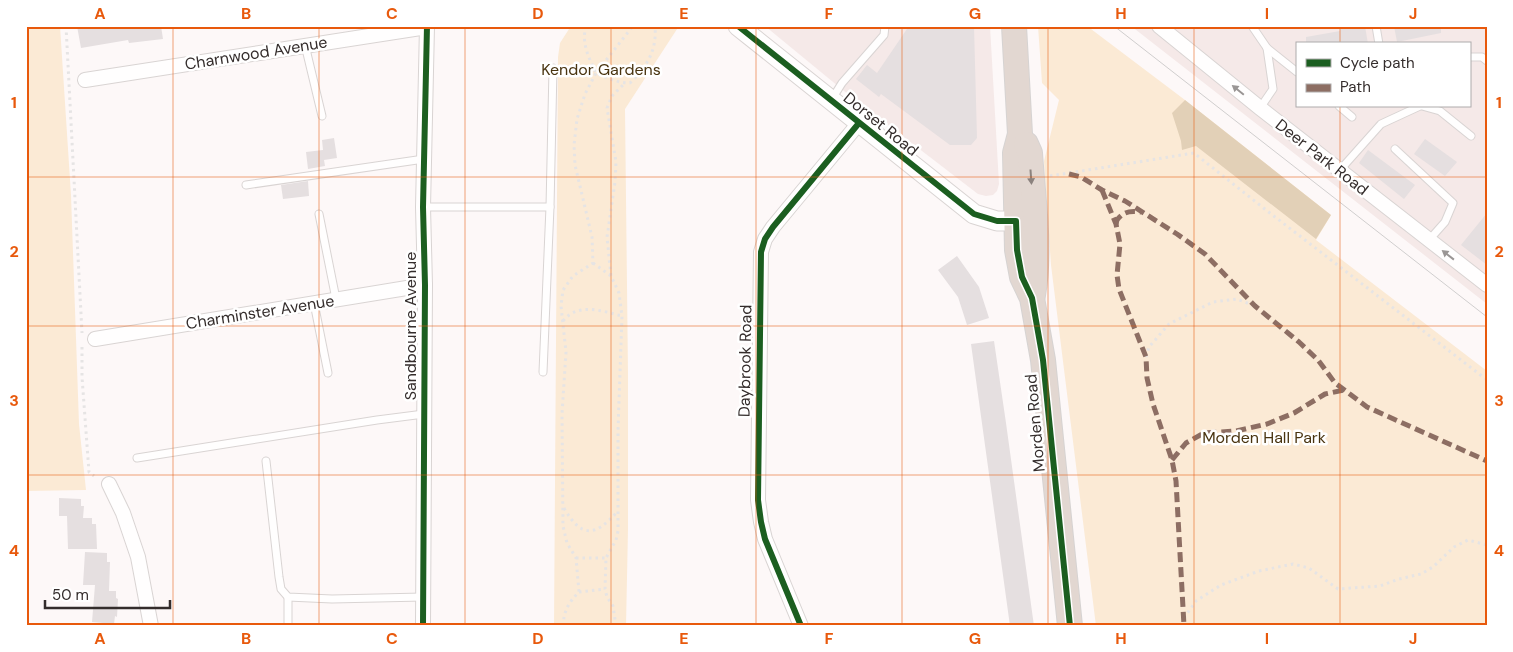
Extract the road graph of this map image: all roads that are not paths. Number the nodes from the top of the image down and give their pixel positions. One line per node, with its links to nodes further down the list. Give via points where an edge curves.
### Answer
1 (738, 26): 16 (main road, Dorset Road)
2 (885, 26): 16 (lane, via 884,35 842,83)
3 (1014, 26): 24 (highway, Morden Road)
4 (1159, 26): 17 (street, Deer Park Road, one-way to 4)
5 (1252, 26): 10 (lane)
6 (1376, 26): 8 (lane)
7 (427, 27): 9 (street, Charnwood Avenue); 27 (street, Sandbourne Avenue)
8 (1379, 42)
9 (305, 45): 15 (street, Charnwood Avenue); 21 (lane)
10 (1268, 48): 14 (lane); 17 (lane, via 1273,89)
11 (1470, 57): 12 (lane, via 1482,57)
12 (1487, 61)
13 (553, 68): 31 (lane)
14 (1296, 71)
15 (85, 80)
16 (831, 101): 23 (main road, Dorset Road)
17 (1260, 108): 28 (street, Deer Park Road)
18 (1341, 108): 22 (lane)
19 (1417, 108): 28 (lane, via 1381,124)
20 (1429, 108): 25 (lane, via 1440,111)
21 (322, 116)
22 (1352, 117)
23 (859, 123): 33 (main road, Dorset Road, via 974,214 997,221); 52 (street, Daybrook Road, via 773,227 761,252 758,500 765,539)
24 (1020, 134): 33 (highway, Morden Road, via 1015,153); 37 (highway, Morden Road, one-way to 37, via 1030,153 1036,277)
25 (1471, 136)
26 (1395, 149): 34 (lane, via 1453,202 1444,222)
27 (424, 159): 29 (lane); 30 (street, Sandbourne Avenue)
28 (1340, 170): 34 (street, Deer Park Road)
29 (246, 185)
30 (423, 207): 31 (lane); 35 (street, Sandbourne Avenue)
31 (550, 207): 41 (lane)
32 (319, 214): 38 (lane)
33 (1016, 221): 37 (highway, Morden Road, via 1022,277)
34 (1429, 240): 36 (street, Deer Park Road, one-way to 34)
35 (425, 285): 38 (street, Charminster Avenue); 43 (street, Sandbourne Avenue)
36 (1487, 285)
37 (1032, 298): 53 (highway, Morden Road, via 1043,360)
38 (336, 299): 39 (street, Charminster Avenue)
39 (314, 303): 40 (street, Charminster Avenue); 42 (lane)
40 (95, 338)
41 (543, 372)
42 (328, 374)
43 (424, 414): 44 (lane); 48 (street, Sandbourne Avenue)
44 (138, 458)
45 (266, 461): 47 (lane, via 279,577 281,589)
46 (109, 484): 49 (street, via 138,557)
47 (288, 597): 48 (lane); 50 (lane)
48 (423, 597): 51 (street, Sandbourne Avenue)
49 (151, 626)
50 (288, 626)
51 (423, 626)
52 (801, 626)
53 (1070, 626)

